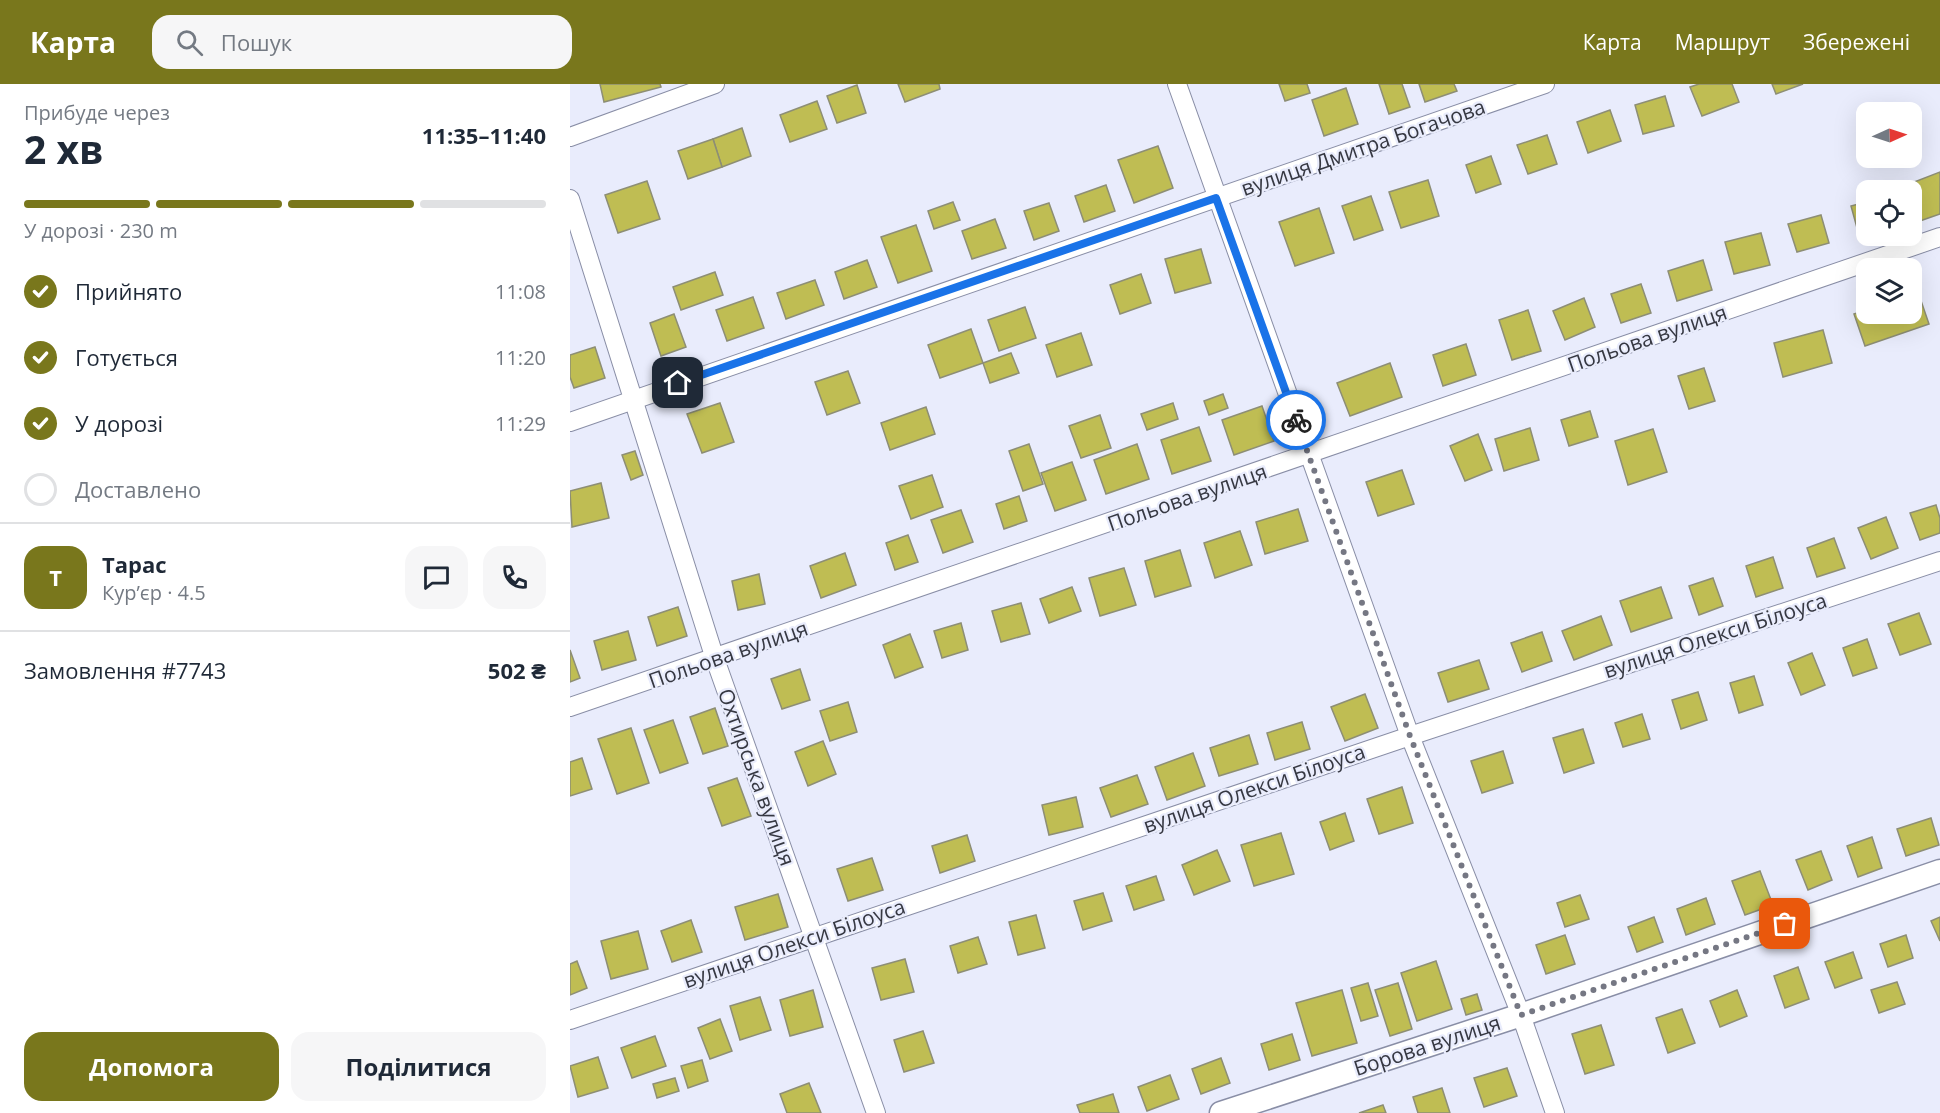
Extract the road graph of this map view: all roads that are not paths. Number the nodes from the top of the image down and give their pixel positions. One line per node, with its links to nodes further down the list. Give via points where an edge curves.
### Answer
1 (715, 84): 4 (street)
2 (1177, 84): 5 (street)
3 (1545, 84): 5 (street, вулиця Дмитра Богачова)
4 (570, 137)
5 (1216, 198): 8 (street, вулиця Дмитра Богачова); 10 (street)
6 (570, 199): 8 (street, Охтирська вулиця)
7 (1940, 237): 10 (street, Польова вулиця)
8 (634, 398): 9 (street, вулиця Дмитра Богачова); 12 (street, Охтирська вулиця)
9 (570, 422)
10 (1309, 455): 12 (street, Польова вулиця); 14 (street)
11 (1940, 561): 14 (street, вулиця Олекси Білоуса)
12 (715, 659): 13 (street, Польова вулиця); 16 (street, Охтирська вулиця)
13 (570, 707)
14 (1410, 736): 16 (street, вулиця Олекси Білоуса); 17 (street)
15 (1940, 871): 17 (street, Борова вулиця)
16 (814, 935): 18 (street, вулиця Олекси Білоуса); 19 (street, Охтирська вулиця)
17 (1521, 1015): 20 (street, Борова вулиця); 21 (street)
18 (570, 1020)
19 (876, 1113)
20 (1221, 1113)
21 (1555, 1113)

